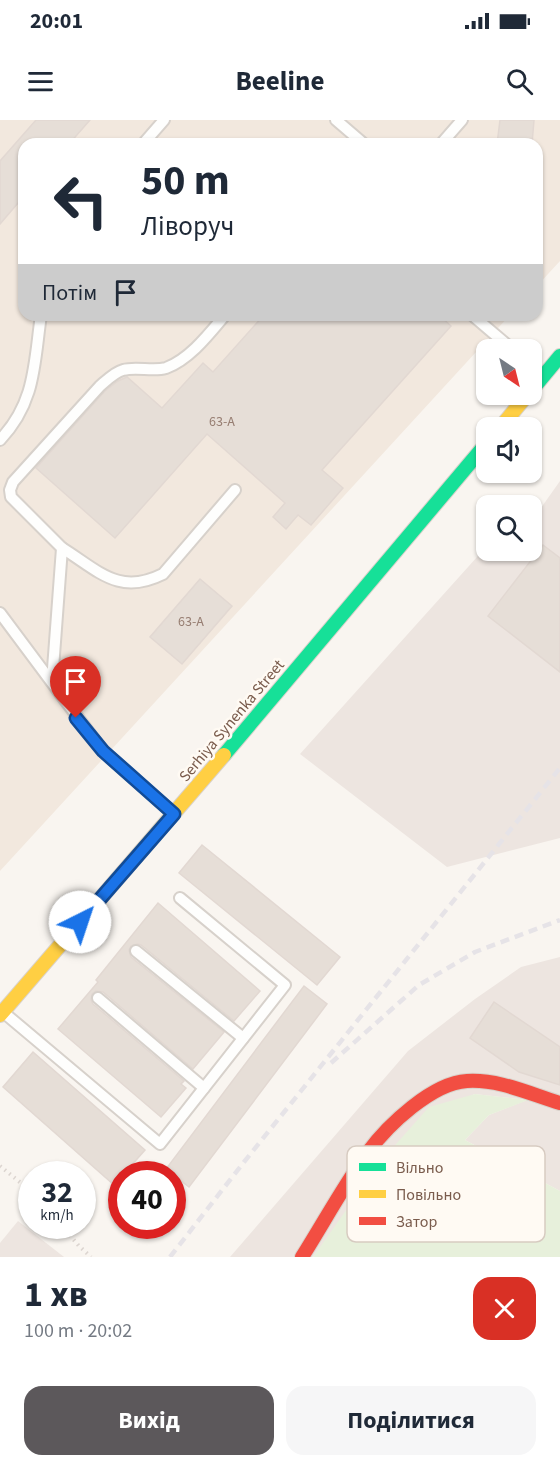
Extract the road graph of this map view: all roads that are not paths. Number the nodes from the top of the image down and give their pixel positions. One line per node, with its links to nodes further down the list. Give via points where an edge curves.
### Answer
1 (165, 120): 4 (lane)
2 (336, 120): 5 (lane)
3 (462, 120): 6 (lane)
4 (149, 138)
5 (357, 138)
6 (446, 138)
7 (40, 321): 15 (lane, via 31,389 21,414)
8 (220, 321): 18 (lane, via 197,346 173,364 163,369 124,369 112,376 18,474 10,497)
9 (479, 321): 10 (lane)
10 (500, 339)
11 (560, 356): 12 (street)
12 (542, 371)
13 (519, 405): 14 (street)
14 (509, 417)
15 (0, 440)
16 (476, 456): 21 (street, Serhiya Synenka Street)
17 (235, 490): 18 (lane, via 163,574 148,581 115,582)
18 (62, 548): 20 (lane)
19 (0, 613): 20 (lane)
20 (52, 682): 21 (lane, via 103,751)
21 (174, 814): 25 (street, Serhiya Synenka Street)
22 (180, 898): 26 (lane, via 285,985)
23 (136, 951): 26 (lane)
24 (98, 998): 27 (lane)
25 (1, 1013): 27 (lane, via 160,1144)
26 (243, 1038): 27 (lane)
27 (204, 1088)
28 (560, 1103): 29 (street, via 489,1081 464,1082 426,1097)
29 (374, 1146)
30 (347, 1186): 31 (street)
31 (302, 1257)

